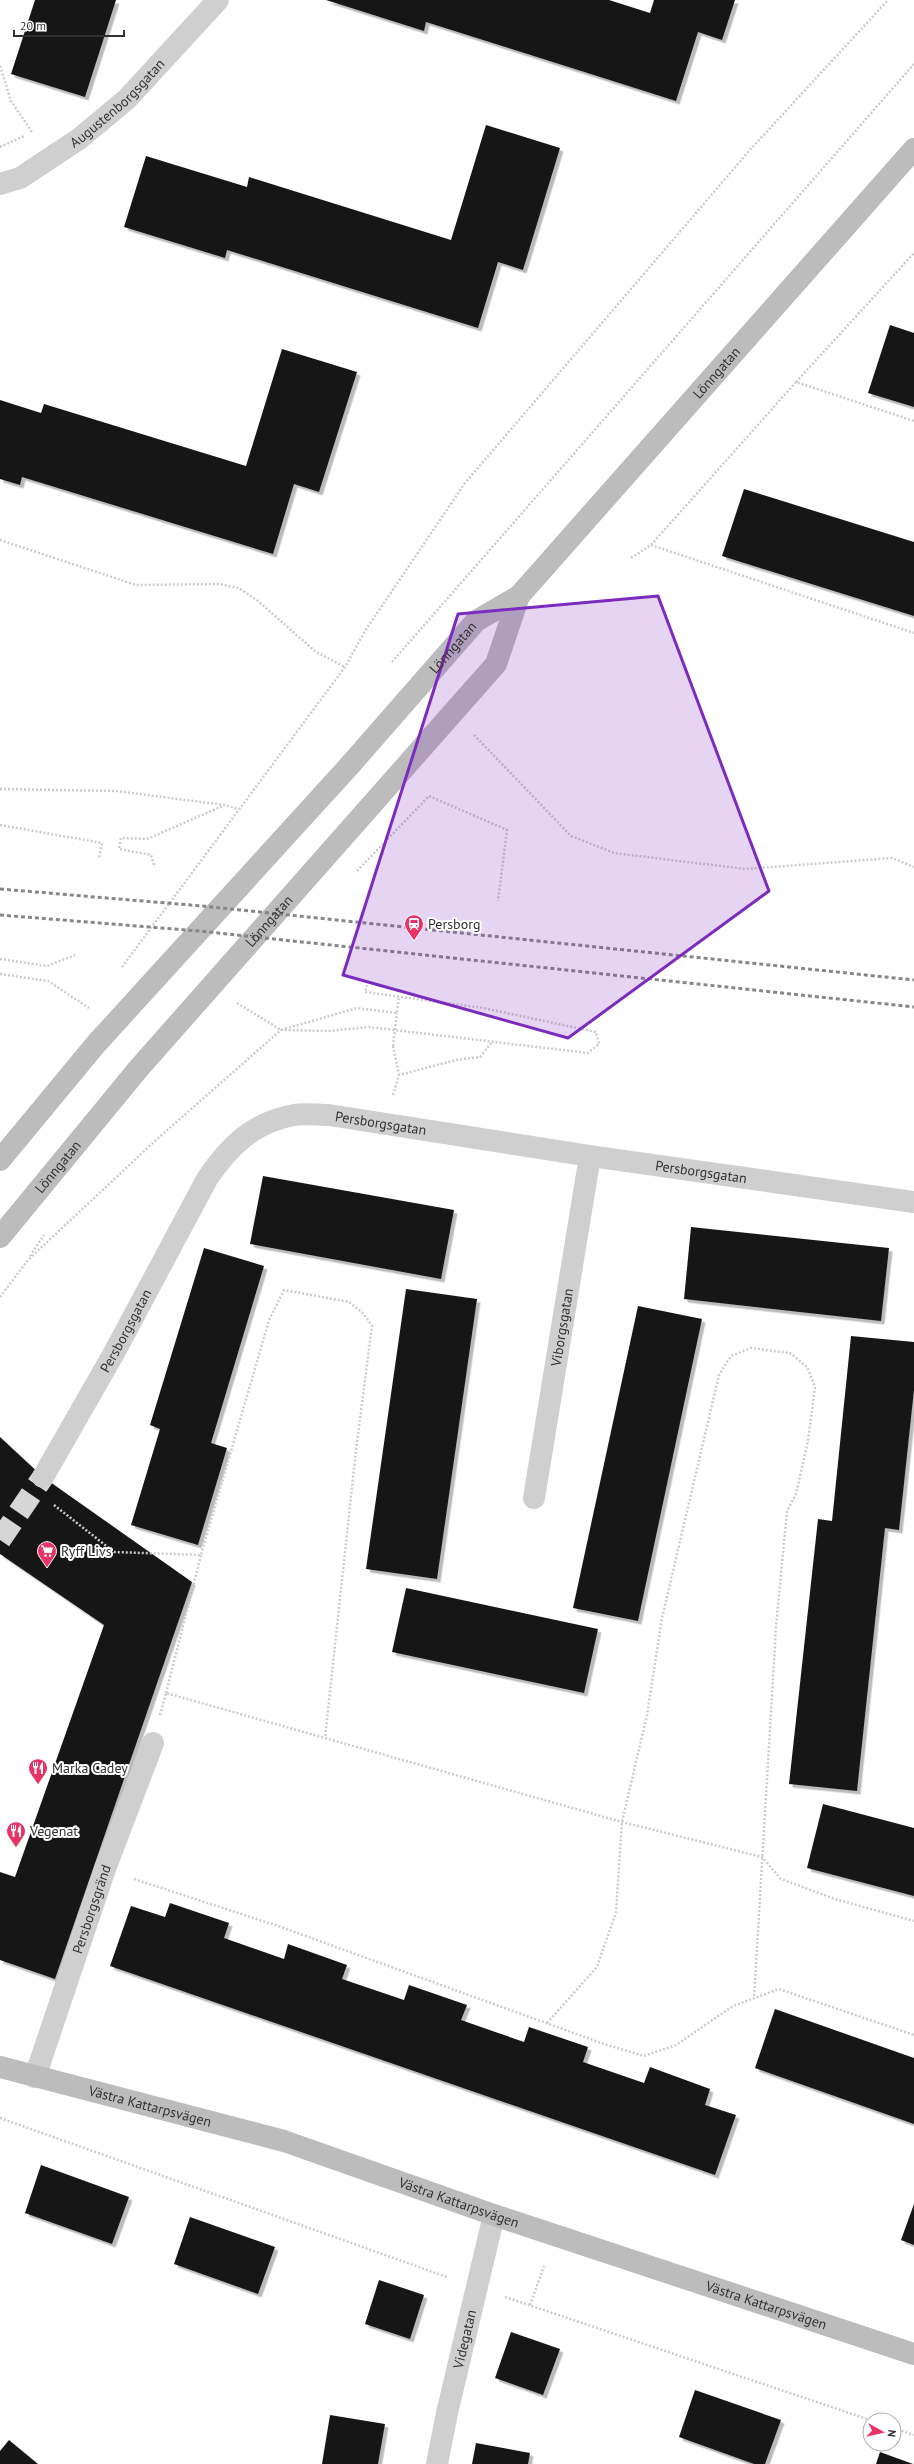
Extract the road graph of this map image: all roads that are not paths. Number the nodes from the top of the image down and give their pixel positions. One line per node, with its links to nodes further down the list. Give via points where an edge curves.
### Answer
1 (218, 0): 3 (street, Augustenborgsgatan, via 127,99 79,139 20,178)
2 (914, 149): 4 (street, Lönngatan)
3 (0, 184)
4 (519, 596): 6 (street, Lönngatan, via 476,622 351,764 96,1044); 8 (street, Lönngatan, via 496,664 139,1068)
5 (590, 1156): 7 (street, Persborgsgatan); 9 (street, Persborgsgatan, via 329,1115 295,1115 266,1122 223,1154 207,1179 114,1353); 10 (street, Viborgsgatan)
6 (0, 1160)
7 (914, 1202)
8 (0, 1237)
9 (43, 1477)
10 (534, 1498)
11 (153, 1743): 13 (street, Persborgsgränd, via 105,1869)
12 (0, 2067): 13 (street, Västra Kattarpsvägen)
13 (35, 2077): 14 (street, Västra Kattarpsvägen, via 284,2141)
14 (494, 2215): 15 (street, Västra Kattarpsvägen); 16 (street, Videgatan)
15 (914, 2354)
16 (437, 2464)

